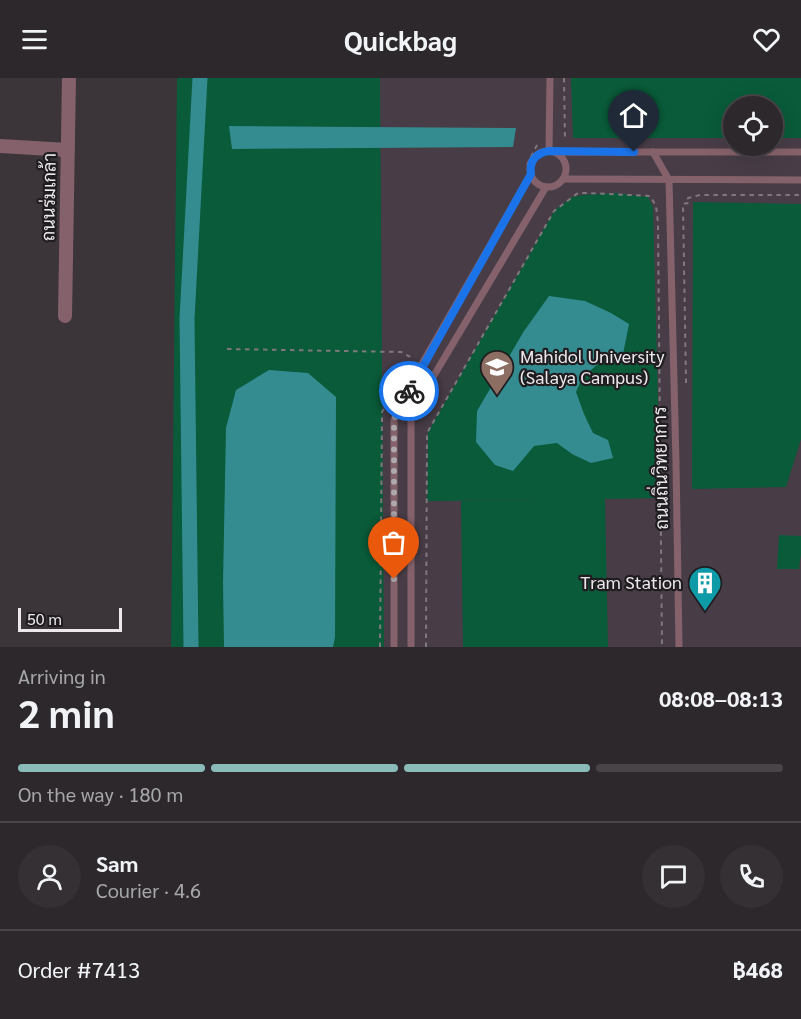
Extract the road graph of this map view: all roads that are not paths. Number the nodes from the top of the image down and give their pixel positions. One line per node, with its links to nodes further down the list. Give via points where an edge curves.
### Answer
1 (69, 78): 4 (street, ถนนร่มเกล้า)
2 (550, 78): 5 (lane)
3 (0, 146): 4 (street)
4 (68, 150): 13 (street, ถนนร่มเกล้า)
5 (551, 152): 6 (lane); 8 (lane, via 534,158); 9 (lane, via 559,154 566,163)
6 (653, 152): 7 (lane); 10 (lane)
7 (801, 152)
8 (531, 174): 12 (lane, via 536,183); 14 (lane, via 394,419)
9 (563, 179): 10 (lane); 12 (lane, via 556,186)
10 (669, 180): 11 (lane); 16 (lane, ถนนถิ่นวิทยาการ)
11 (801, 180)
12 (546, 187): 15 (lane, via 411,414)
13 (65, 316)
14 (394, 647)
15 (411, 647)
16 (679, 647)

